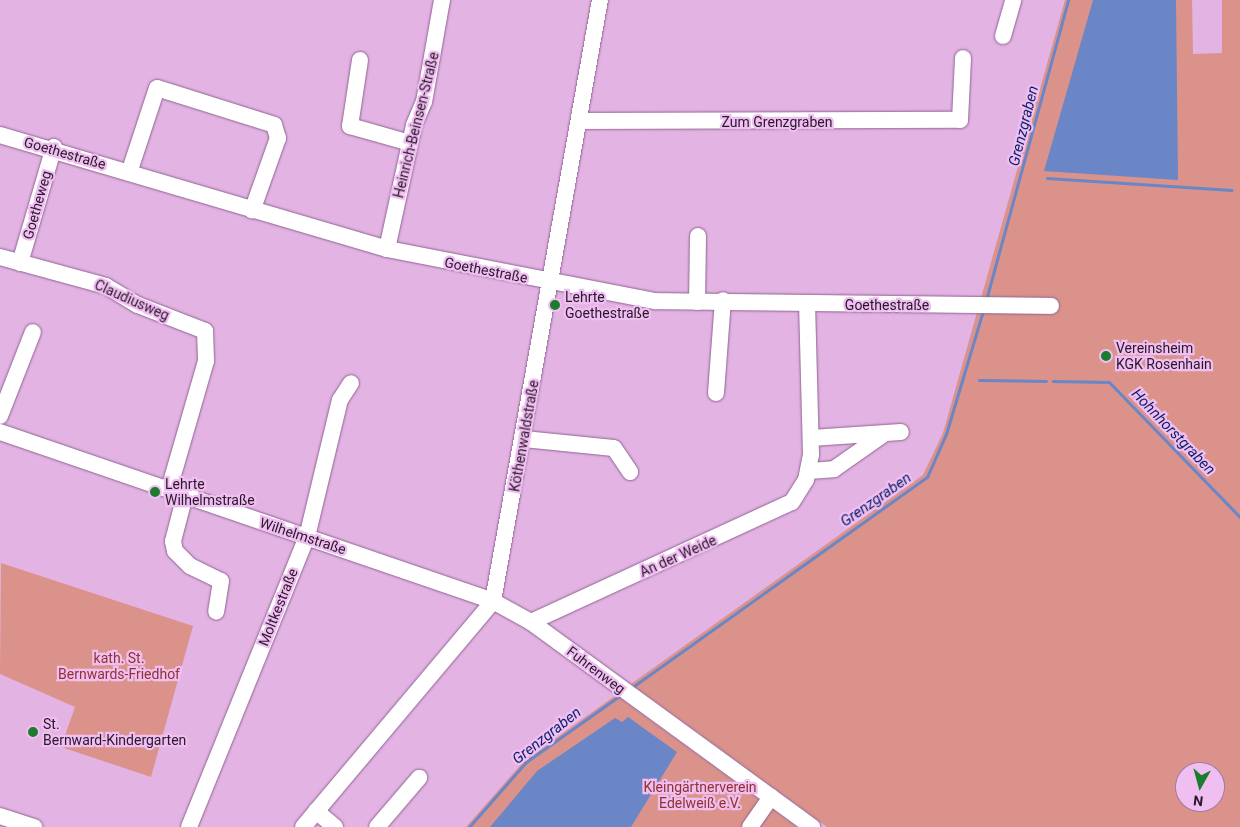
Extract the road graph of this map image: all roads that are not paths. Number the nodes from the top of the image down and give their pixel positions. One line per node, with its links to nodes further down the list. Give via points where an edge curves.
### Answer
1 (442, 0): 9 (street, Heinrich-Beinsen-Straße, via 424,102)
2 (600, 0): 7 (street, Köthenwaldstraße)
3 (1012, 0): 4 (street)
4 (1003, 36)
5 (963, 58): 7 (street, Zum Grenzgraben, via 960,120)
6 (360, 60): 9 (street, via 350,126)
7 (579, 120): 17 (street, Köthenwaldstraße)
8 (0, 135): 10 (street, Goethestraße)
9 (410, 143): 14 (street, Heinrich-Beinsen-Straße)
10 (54, 147): 11 (street, Goethestraße); 16 (street, Goetheweg)
11 (129, 173): 12 (street, Goethestraße); 12 (street, via 157,88 274,125 278,138)
12 (252, 211): 14 (street, Goethestraße)
13 (698, 236): 19 (street)
14 (387, 249): 17 (street, Goethestraße)
15 (0, 257): 16 (street, Claudiusweg)
16 (20, 263): 31 (street, Claudiusweg, via 106,286 138,305 206,331 202,378)
17 (552, 283): 19 (street, Goethestraße, via 654,301); 28 (street, Köthenwaldstraße)
18 (723, 300): 19 (street, Goethestraße); 20 (street, Goethestraße); 24 (street)
19 (697, 302)
20 (806, 304): 21 (street, Goethestraße); 27 (street, An der Weide)
21 (1051, 306)
22 (34, 332): 25 (street)
23 (351, 383): 33 (street, Moltkestraße, via 340,400)
24 (716, 393)
25 (0, 416)
26 (0, 432): 31 (street, Wilhelmstraße)
27 (811, 438): 29 (street, An der Weide); 29 (street, via 893,432 834,470)
28 (524, 439): 30 (street, via 616,449); 34 (street, Köthenwaldstraße)
29 (808, 471): 36 (street, An der Weide, via 792,502 768,516)
30 (630, 472)
31 (169, 489): 32 (street, Wilhelmstraße)
32 (186, 495): 33 (street, Wilhelmstraße); 35 (street, via 173,541 175,551 190,566 221,581)
33 (307, 537): 34 (street, Wilhelmstraße); 42 (street, Moltkestraße)
34 (494, 601): 36 (street, Fuhrenweg); 39 (street, Köthenwaldstraße)
35 (216, 612)
36 (531, 622): 38 (street, Fuhrenweg)
37 (419, 778): 45 (street)
38 (771, 797): 46 (street); 47 (street, Fuhrenweg)
39 (316, 811): 43 (street, Köthenwaldstraße); 44 (street)
40 (0, 816): 41 (street)
41 (34, 827)
42 (189, 827)
43 (303, 827)
44 (335, 827)
45 (377, 827)
46 (750, 827)
47 (812, 827)

